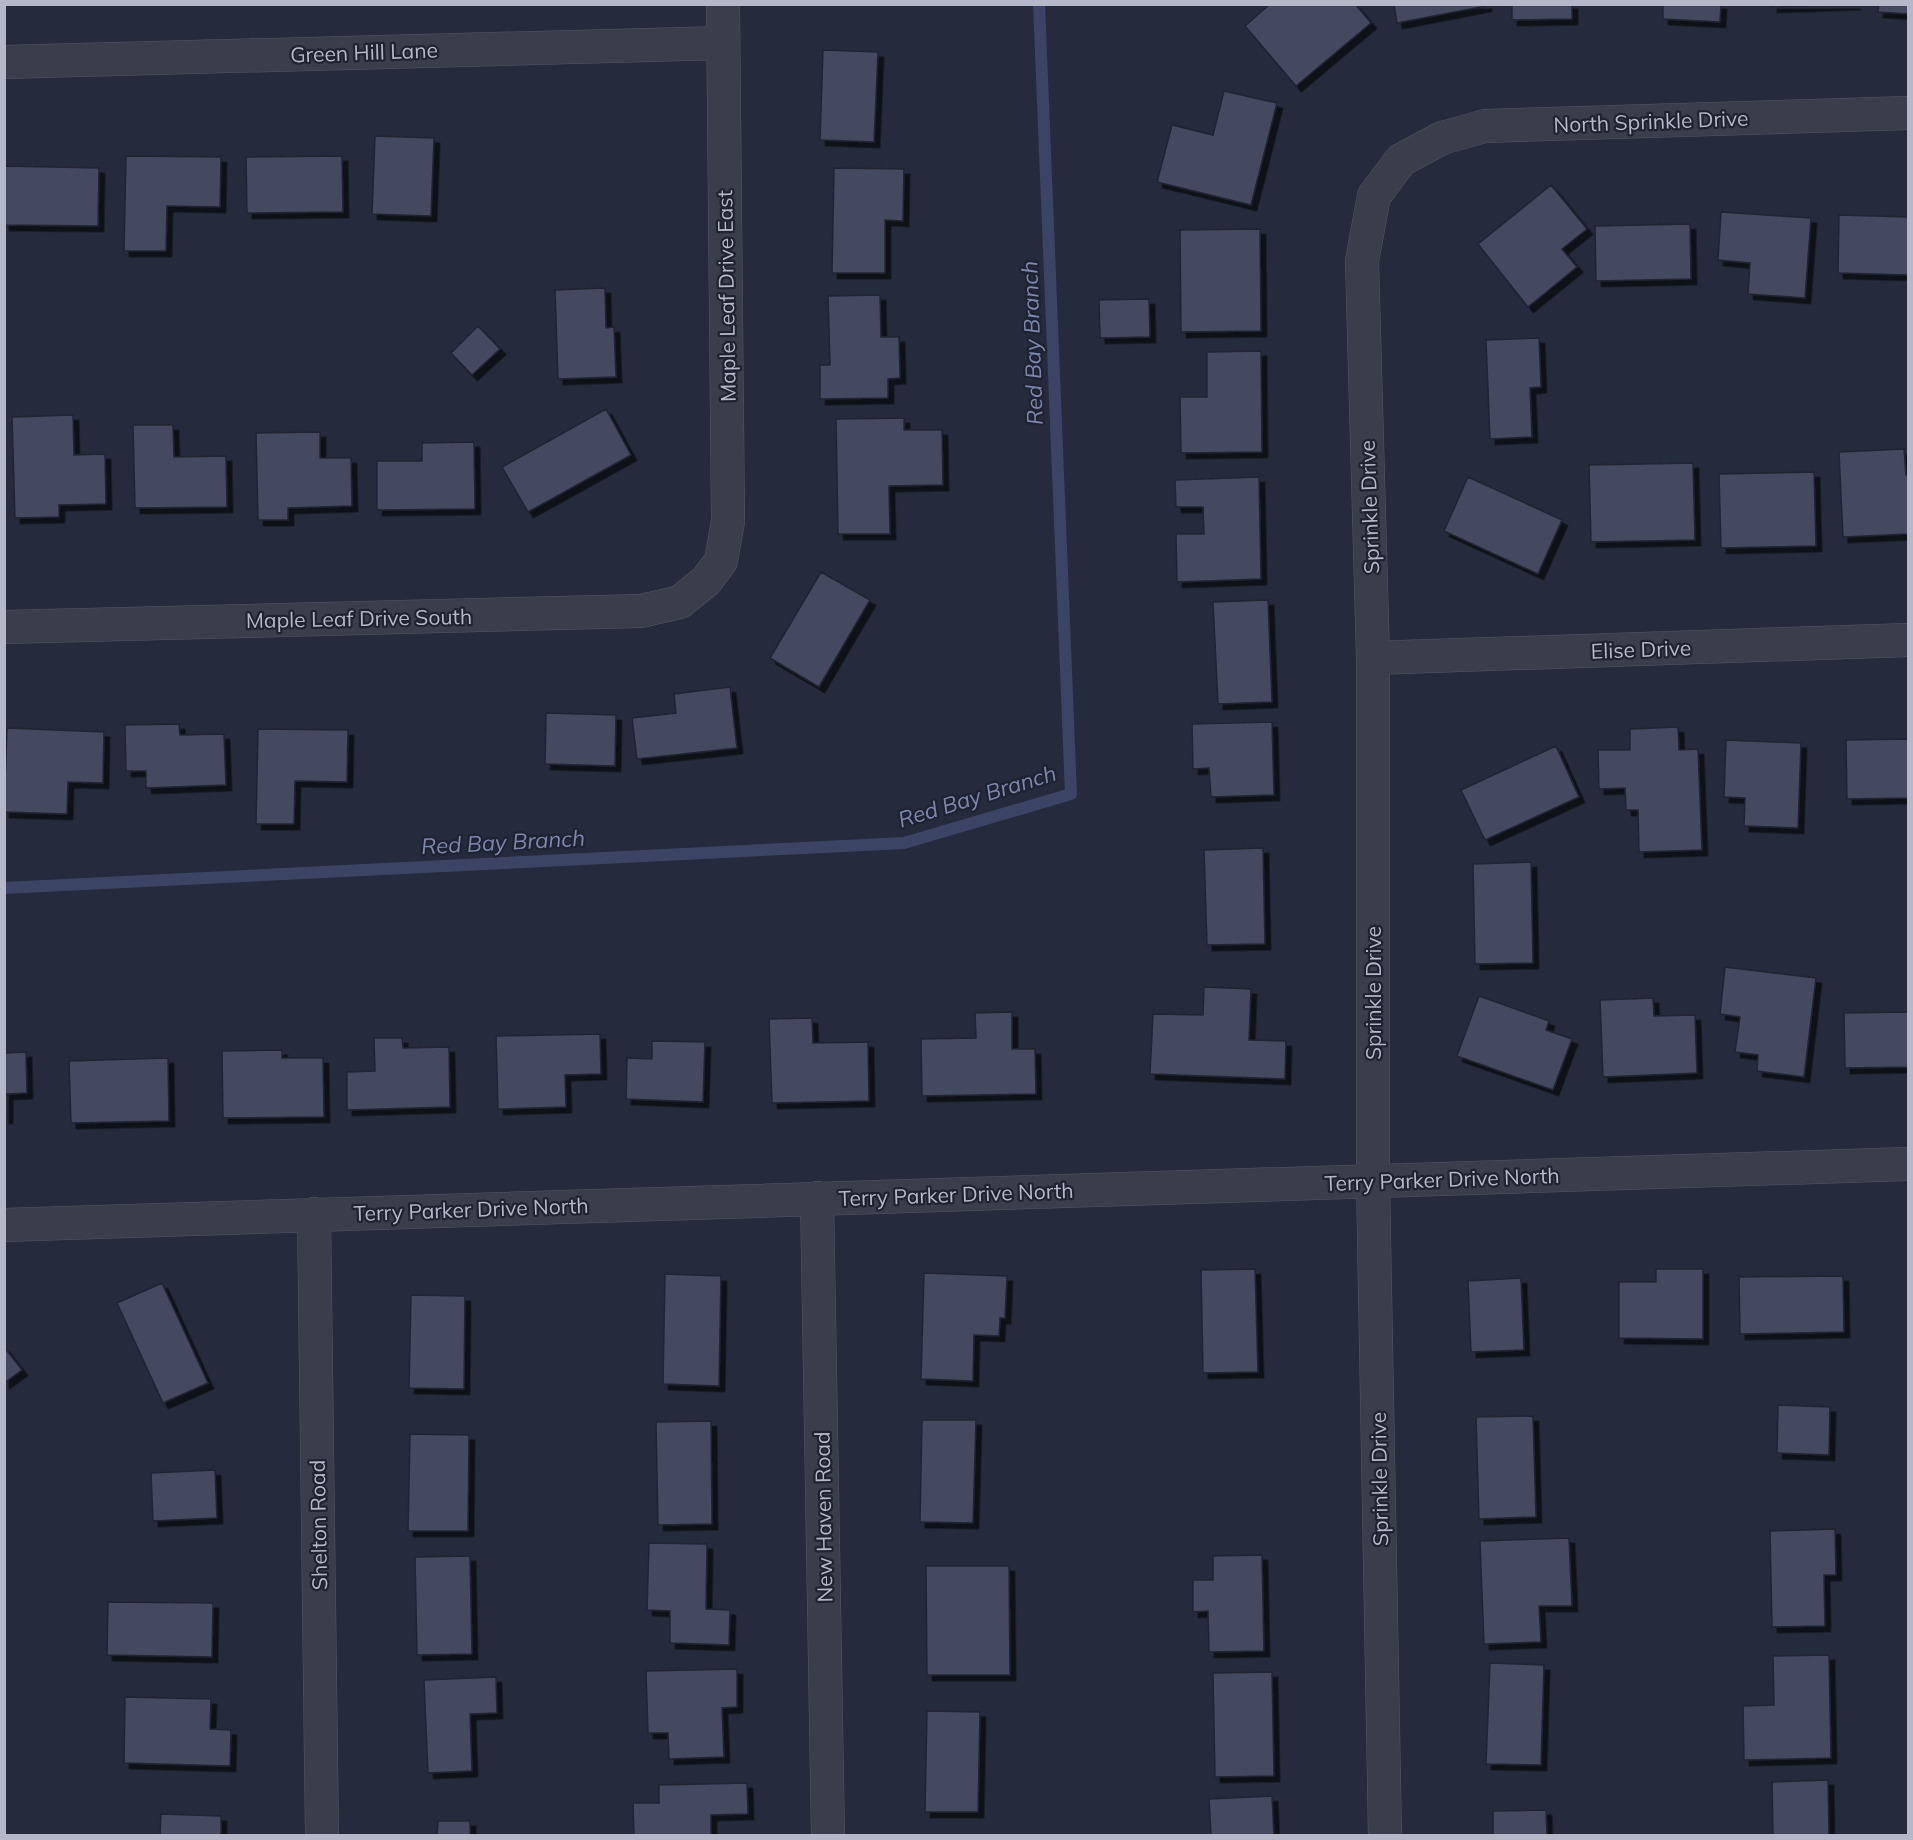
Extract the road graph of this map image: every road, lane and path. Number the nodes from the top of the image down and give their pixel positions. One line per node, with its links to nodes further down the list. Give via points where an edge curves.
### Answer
1 (723, 4): 2 (street, Maple Leaf Drive East)
2 (723, 43): 3 (street, Green Hill Lane); 6 (street, Maple Leaf Drive East, via 728,521 721,561)
3 (4, 62)
4 (1908, 113): 5 (street, North Sprinkle Drive, via 1485,126 1442,138)
5 (1401, 160): 9 (street, Sprinkle Drive, via 1374,196 1362,261)
6 (706, 581): 7 (street, Maple Leaf Drive South, via 680,602 641,611)
7 (4, 627)
8 (1908, 640): 9 (street, Elise Drive)
9 (1372, 658): 11 (street, Sprinkle Drive)
10 (1908, 1164): 11 (street, Terry Parker Drive North)
11 (1373, 1181): 12 (street, Terry Parker Drive North); 17 (street, Sprinkle Drive)
12 (818, 1198): 13 (street, Terry Parker Drive North); 16 (street, New Haven Road)
13 (314, 1214): 14 (street, Terry Parker Drive North); 15 (street, Shelton Road)
14 (4, 1225)
15 (322, 1836)
16 (828, 1836)
17 (1385, 1836)

